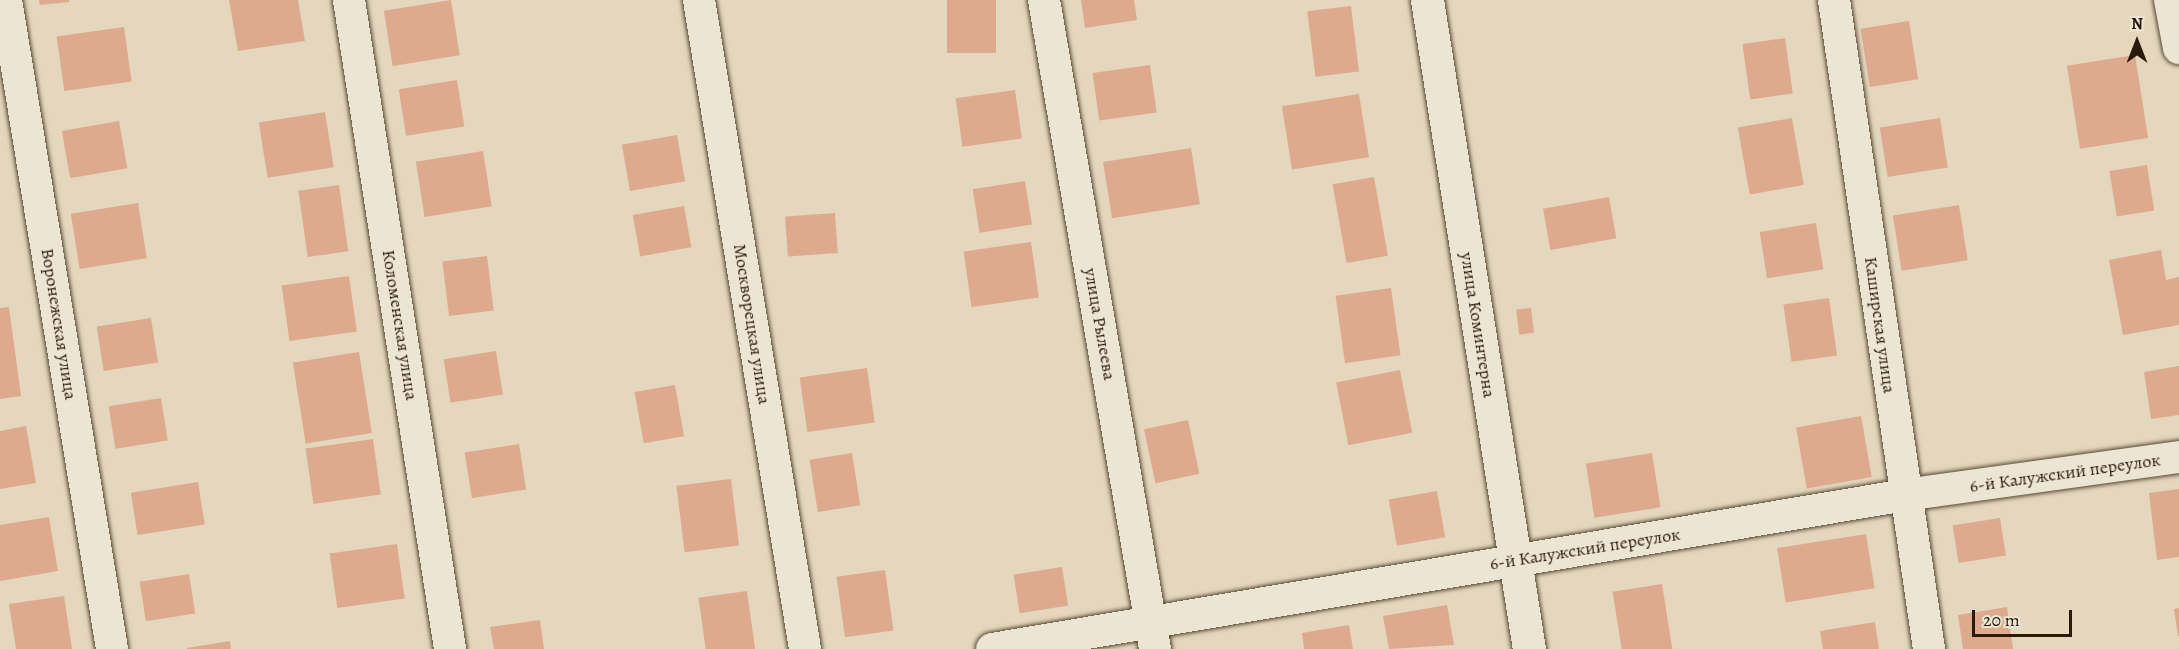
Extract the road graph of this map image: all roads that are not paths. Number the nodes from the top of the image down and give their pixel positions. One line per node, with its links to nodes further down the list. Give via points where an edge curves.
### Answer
1 (6, 0): 13 (street, Воронежская улица)
2 (349, 0): 14 (street, Коломенская улица)
3 (699, 0): 15 (street, Москворецкая улица)
4 (1044, 0): 12 (street, улица Рылеева)
5 (1427, 0): 11 (street, улица Коминтерна)
6 (1834, 0): 10 (street, Каширская улица)
7 (2170, 0): 8 (street)
8 (2179, 48)
9 (2179, 457): 10 (street, 6-й Калужский переулок)
10 (1905, 495): 11 (street, 6-й Калужский переулок); 18 (street, Каширская улица)
11 (1515, 561): 12 (street, 6-й Калужский переулок); 17 (street, улица Коминтерна)
12 (1153, 634): 16 (street, 6-й Калужский переулок)
13 (112, 649)
14 (450, 649)
15 (805, 649)
16 (992, 649)
17 (1529, 649)
18 (1929, 649)

